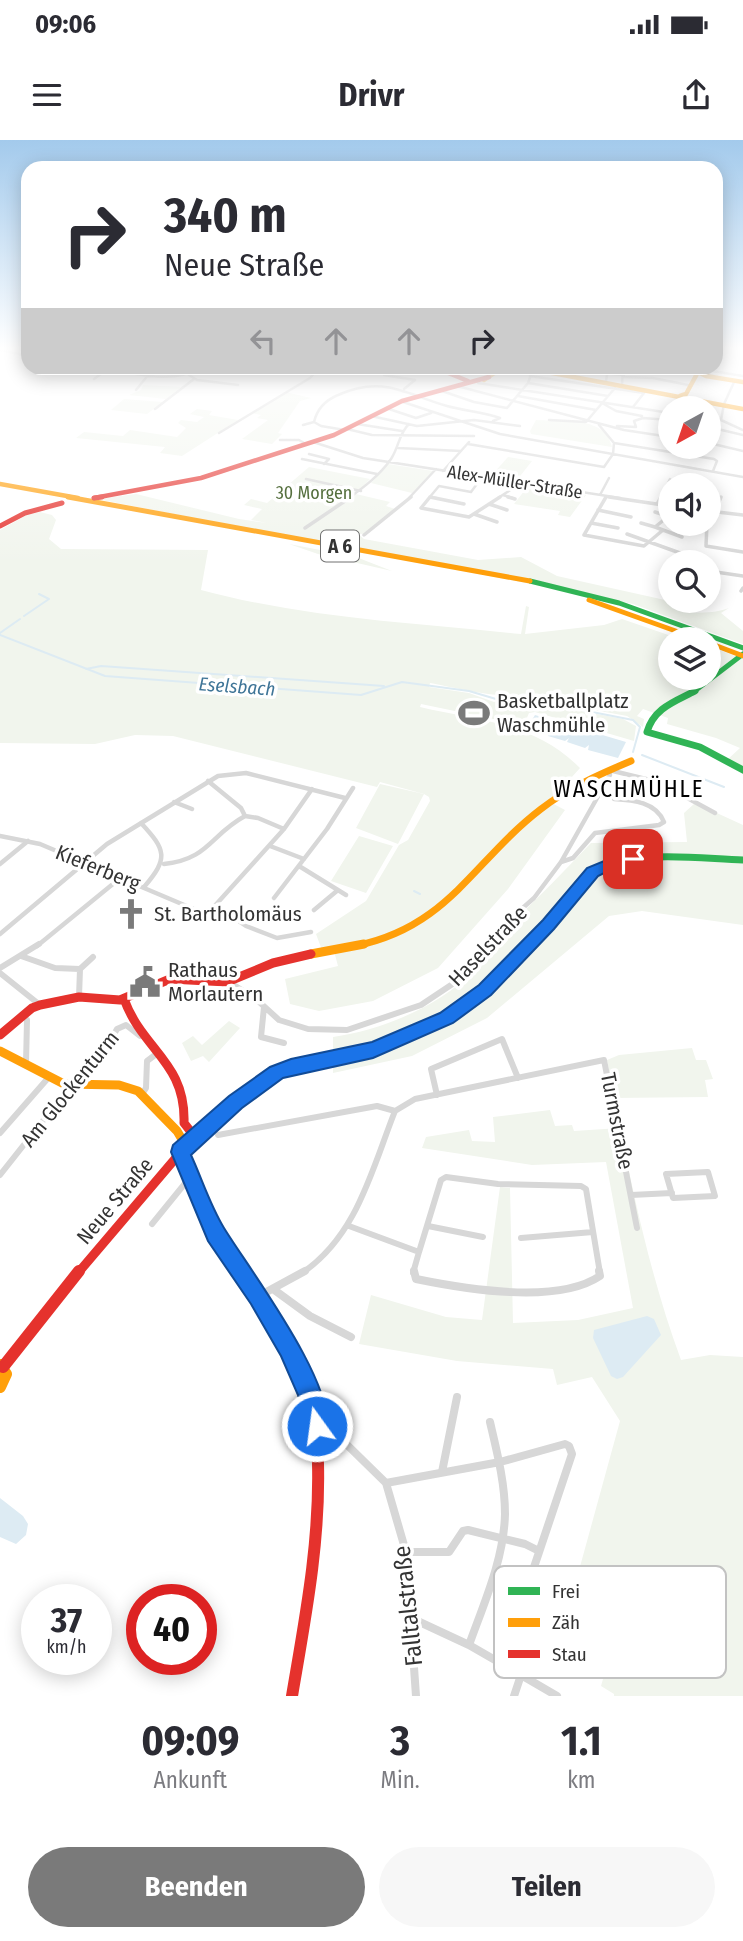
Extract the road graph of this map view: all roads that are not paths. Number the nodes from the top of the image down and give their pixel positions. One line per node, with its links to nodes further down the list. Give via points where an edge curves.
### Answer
1 (241, 420): 23 (street)
2 (365, 420): 14 (main road)
3 (388, 420): 15 (street)
4 (461, 420): 10 (street); 15 (street); 21 (street)
5 (496, 420): 10 (street)
6 (549, 420): 11 (street)
7 (582, 420): 11 (street)
8 (636, 420): 18 (street, via 636,427)
9 (722, 420): 25 (street)
10 (493, 421): 17 (street)
11 (587, 421): 13 (street)
12 (314, 422): 16 (street); 19 (street)
13 (595, 423): 18 (street); 22 (street)
14 (358, 424): 19 (main road); 24 (street)
15 (409, 424): 24 (street)
16 (303, 425)
17 (520, 426)
18 (612, 427): 22 (street); 27 (street)
19 (346, 429): 24 (street, via 372,435); 29 (main road)
20 (721, 429): 25 (street)
21 (481, 430): 26 (street); 32 (street)
22 (604, 430): 31 (street)
23 (219, 433)
24 (402, 433): 26 (street); 34 (street)
25 (743, 433)
26 (474, 436): 30 (street)
27 (658, 436)
28 (280, 440): 29 (street, Alex-Müller-Straße)
29 (310, 443): 40 (street, Alex-Müller-Straße); 60 (main road, via 189,481)
30 (468, 443): 37 (street); 42 (street)
31 (614, 443): 39 (street); 47 (street, via 712,458 717,461)
32 (562, 445): 39 (street); 42 (street)
33 (721, 446): 36 (street)
34 (398, 448): 37 (street); 43 (street)
35 (355, 449): 40 (street)
36 (743, 451)
37 (461, 452): 46 (street)
38 (309, 454): 44 (street, via 334,460)
39 (613, 454): 42 (street, via 604,467); 47 (street)
40 (348, 455): 43 (street, Alex-Müller-Straße)
41 (302, 459): 44 (street)
42 (557, 459)
43 (387, 462): 45 (street, Alex-Müller-Straße); 48 (street)
44 (326, 464): 48 (street)
45 (436, 470): 46 (street, Alex-Müller-Straße); 85 (street, via 403,505)
46 (443, 471): 49 (street, Alex-Müller-Straße)
47 (713, 471): 50 (street)
48 (377, 474): 55 (street)
49 (482, 477): 53 (street, Alex-Müller-Straße); 59 (street, via 471,492 439,486)
50 (743, 477)
51 (609, 478): 57 (street, Alex-Müller-Straße)
52 (306, 479): 55 (street)
53 (521, 482): 56 (street); 57 (street, Alex-Müller-Straße)
54 (0, 486): 92 (main road, A 6, via 537,582 607,599)
55 (361, 491): 80 (street)
56 (503, 495): 61 (street); 65 (street)
57 (600, 495): 58 (street, Alex-Müller-Straße)
58 (606, 496): 64 (street, Alex-Müller-Straße); 67 (street)
59 (430, 497): 63 (street); 71 (street, via 421,508 467,517)
60 (94, 498)
61 (515, 499)
62 (62, 503): 78 (main road)
63 (464, 503)
64 (657, 503)
65 (489, 504): 66 (street); 71 (street)
66 (506, 510)
67 (598, 510): 73 (street); 75 (street)
68 (655, 512): 69 (street)
69 (658, 513)
70 (721, 513): 72 (street)
71 (474, 514): 74 (street)
72 (743, 515)
73 (631, 517)
74 (497, 522)
75 (591, 523): 81 (street); 87 (street, via 584,535 641,547)
76 (641, 523): 79 (street)
77 (658, 525): 79 (street)
78 (0, 526)
79 (655, 527): 82 (street)
80 (306, 528)
81 (618, 528)
82 (658, 528)
83 (627, 534): 87 (street)
84 (658, 534): 87 (street)
85 (364, 535)
86 (706, 536): 89 (street, via 706,546)
87 (649, 542): 88 (street)
88 (674, 550)
89 (743, 552)
90 (721, 573): 91 (street)
91 (743, 576)
92 (674, 626): 94 (main road, A 6)
93 (721, 647): 95 (main road)
94 (743, 648)
95 (743, 655): 98 (main road, via 698,690 658,711 647,732 700,747)
96 (631, 761): 97 (main road)
97 (609, 770): 106 (street, via 658,782); 115 (street, Haselstraße); 133 (main road, via 568,788 530,818 470,882 405,930 378,941 273,963)
98 (743, 771)
99 (208, 781): 101 (street, via 246,773); 104 (street); 107 (street)
100 (354, 788): 102 (street)
101 (312, 789): 102 (street); 109 (street)
102 (345, 798): 113 (street)
103 (614, 799): 115 (street, via 653,808 664,822 595,833 573,858)
104 (174, 802): 105 (street); 108 (street)
105 (192, 810)
106 (715, 813)
107 (245, 816): 109 (street); 118 (street, via 198,857)
108 (141, 823): 116 (street); 118 (street, via 162,847)
109 (284, 829): 112 (street)
110 (0, 836): 111 (street, Kieferberg)
111 (29, 841): 116 (street, Kieferberg); 117 (street)
112 (270, 845): 113 (street); 125 (street)
113 (304, 859): 119 (street)
114 (743, 860): 155 (main road, Neue Straße, via 633,859 599,868 485,990 455,1013 373,1050 277,1072)
115 (561, 862): 137 (street, Haselstraße, via 460,979 406,1012 332,1031 295,1027)
116 (82, 863): 120 (street, Kieferberg); 128 (street)
117 (0, 864)
118 (164, 864): 121 (street)
119 (299, 866): 122 (street); 124 (street)
120 (119, 879): 121 (street, Kieferberg); 129 (street)
121 (145, 887): 125 (street, Kieferberg, via 196,910)
122 (338, 890): 123 (street); 126 (street)
123 (346, 895)
124 (274, 898)
125 (211, 910): 127 (street, Kieferberg, via 277,939)
126 (314, 910)
127 (311, 932)
128 (0, 934)
129 (21, 956): 131 (street, via 55,968); 132 (street)
130 (93, 957): 131 (street)
131 (80, 969): 134 (street)
132 (0, 970): 136 (street)
133 (228, 982): 135 (main road, via 170,979); 137 (street, Haselstraße)
134 (79, 998): 135 (main road); 136 (main road)
135 (124, 999): 140 (main road, via 127,1014)
136 (40, 1005): 139 (main road)
137 (264, 1007): 141 (street, via 261,1037)
138 (27, 1020): 144 (street)
139 (0, 1035)
140 (145, 1035): 143 (main road); 147 (street, Am Glockenturm, via 122,1025)
141 (284, 1043)
142 (0, 1051): 144 (main road)
143 (160, 1052): 148 (street, via 148,1059); 151 (main road, via 185,1094)
144 (26, 1065): 145 (main road)
145 (49, 1077): 147 (main road); 153 (street)
146 (519, 1078): 149 (street, Turmstraße); 149 (street, via 502,1039 431,1069); 160 (street, Turmstraße, via 605,1058)
147 (70, 1085): 148 (main road, via 119,1085); 157 (street, Am Glockenturm)
148 (142, 1094): 152 (main road)
149 (437, 1095): 150 (street, Turmstraße, via 415,1098)
150 (395, 1111): 154 (street, Turmstraße, via 377,1106); 162 (street)
151 (186, 1126): 152 (street); 155 (main road)
152 (177, 1131): 156 (main road)
153 (0, 1133)
154 (218, 1135)
155 (195, 1137): 156 (main road, Neue Straße)
156 (183, 1149): 158 (main road); 172 (main road, Neue Straße)
157 (0, 1175)
158 (191, 1176): 161 (street); 170 (main road, via 216,1234)
159 (672, 1193): 159 (street, via 673,1198 715,1196 708,1172 666,1174); 160 (street)
160 (631, 1195): 164 (street, Turmstraße)
161 (152, 1224)
162 (349, 1226): 168 (street); 169 (street, via 321,1261)
163 (428, 1226): 165 (street, via 441,1180 446,1177 498,1184 581,1186 586,1189); 166 (street); 168 (street)
164 (637, 1228)
165 (593, 1231): 167 (street); 168 (street, via 600,1276 596,1281 558,1288 505,1292 416,1279 413,1273)
166 (483, 1237)
167 (521, 1238)
168 (419, 1252)
169 (273, 1289): 170 (street); 171 (street)
170 (259, 1296): 176 (main road, via 303,1377)
171 (351, 1338)
172 (2, 1366): 173 (main road, Neue Straße, via 6,1378)
173 (0, 1387)
174 (457, 1397): 179 (street)
175 (490, 1422): 178 (street)
176 (317, 1426): 180 (street, Falltalstraße, via 339,1437); 192 (main road, via 315,1562)
177 (569, 1446): 178 (street); 182 (street, via 572,1454)
178 (500, 1462): 179 (street); 181 (street, via 506,1516)
179 (442, 1472): 180 (street)
180 (386, 1483): 183 (street, Falltalstraße)
181 (502, 1539): 182 (street); 183 (street, via 468,1530 449,1552); 184 (street)
182 (540, 1551): 185 (street)
183 (406, 1552): 187 (street, Falltalstraße)
184 (497, 1566)
185 (535, 1566)
186 (494, 1573): 188 (street)
187 (411, 1618): 188 (street); 193 (street, Falltalstraße)
188 (469, 1645): 189 (street)
189 (494, 1659)
190 (520, 1678): 194 (street)
191 (526, 1678): 195 (street)
192 (292, 1696)
193 (416, 1696)
194 (514, 1696)
195 (557, 1696)

